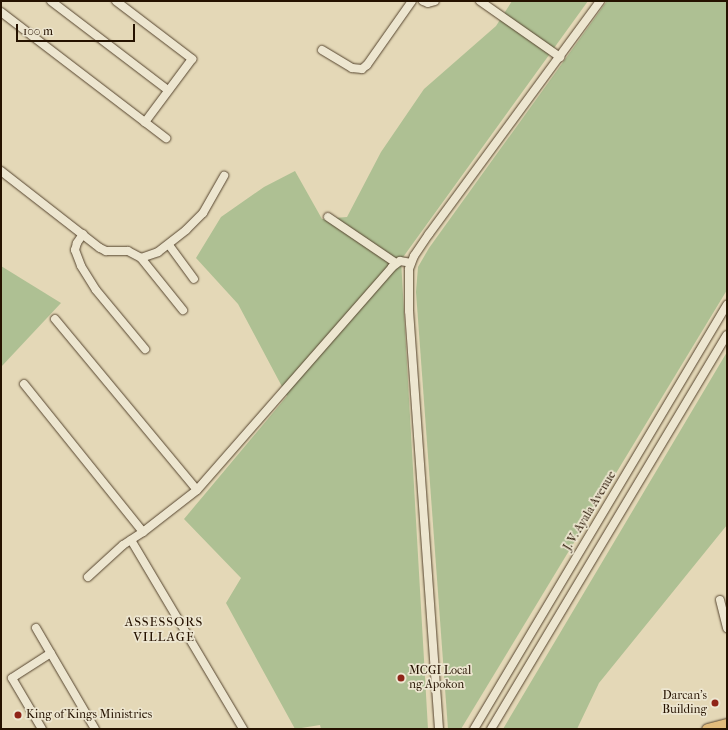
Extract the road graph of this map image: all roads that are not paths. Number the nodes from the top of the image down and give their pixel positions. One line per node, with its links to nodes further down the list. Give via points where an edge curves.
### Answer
1 (52, 1): 11 (street)
2 (116, 1): 11 (street, via 192,59)
3 (412, 1): 9 (street, via 362,69 352,68)
4 (423, 1): 5 (street)
5 (435, 1)
6 (480, 1): 10 (street)
7 (600, 1): 10 (street)
8 (1, 12): 12 (street)
9 (322, 50)
10 (560, 57): 21 (street, via 429,234)
11 (168, 90): 12 (street)
12 (145, 122): 13 (street)
13 (166, 138)
14 (1, 171): 17 (street)
15 (224, 176): 18 (street, via 202,213)
16 (328, 217): 20 (street)
17 (83, 234): 19 (street, via 106,251 123,250); 27 (street, via 75,250 81,266 96,290)
18 (169, 245): 19 (street); 22 (street)
19 (141, 258): 24 (street)
20 (396, 263): 21 (street, via 404,261); 29 (street)
21 (410, 264): 43 (street, via 409,311)
22 (194, 279)
23 (727, 305): 30 (street, J. V. Ayala Avenue)
24 (183, 310)
25 (55, 319): 29 (street)
26 (727, 335): 32 (street)
27 (145, 349)
28 (24, 384): 31 (street)
29 (197, 490): 31 (street)
30 (592, 531): 32 (street); 44 (street, J. V. Ayala Avenue)
31 (143, 532): 33 (street)
32 (605, 539): 45 (street)
33 (131, 540): 34 (street); 42 (street)
34 (88, 577)
35 (720, 600): 37 (street)
36 (36, 628): 38 (street)
37 (727, 628)
38 (51, 653): 40 (street, via 12,678); 41 (street)
39 (727, 724): 46 (highway)
40 (42, 729)
41 (95, 729)
42 (243, 729)
43 (439, 729)
44 (474, 729)
45 (491, 729)
46 (707, 729)

